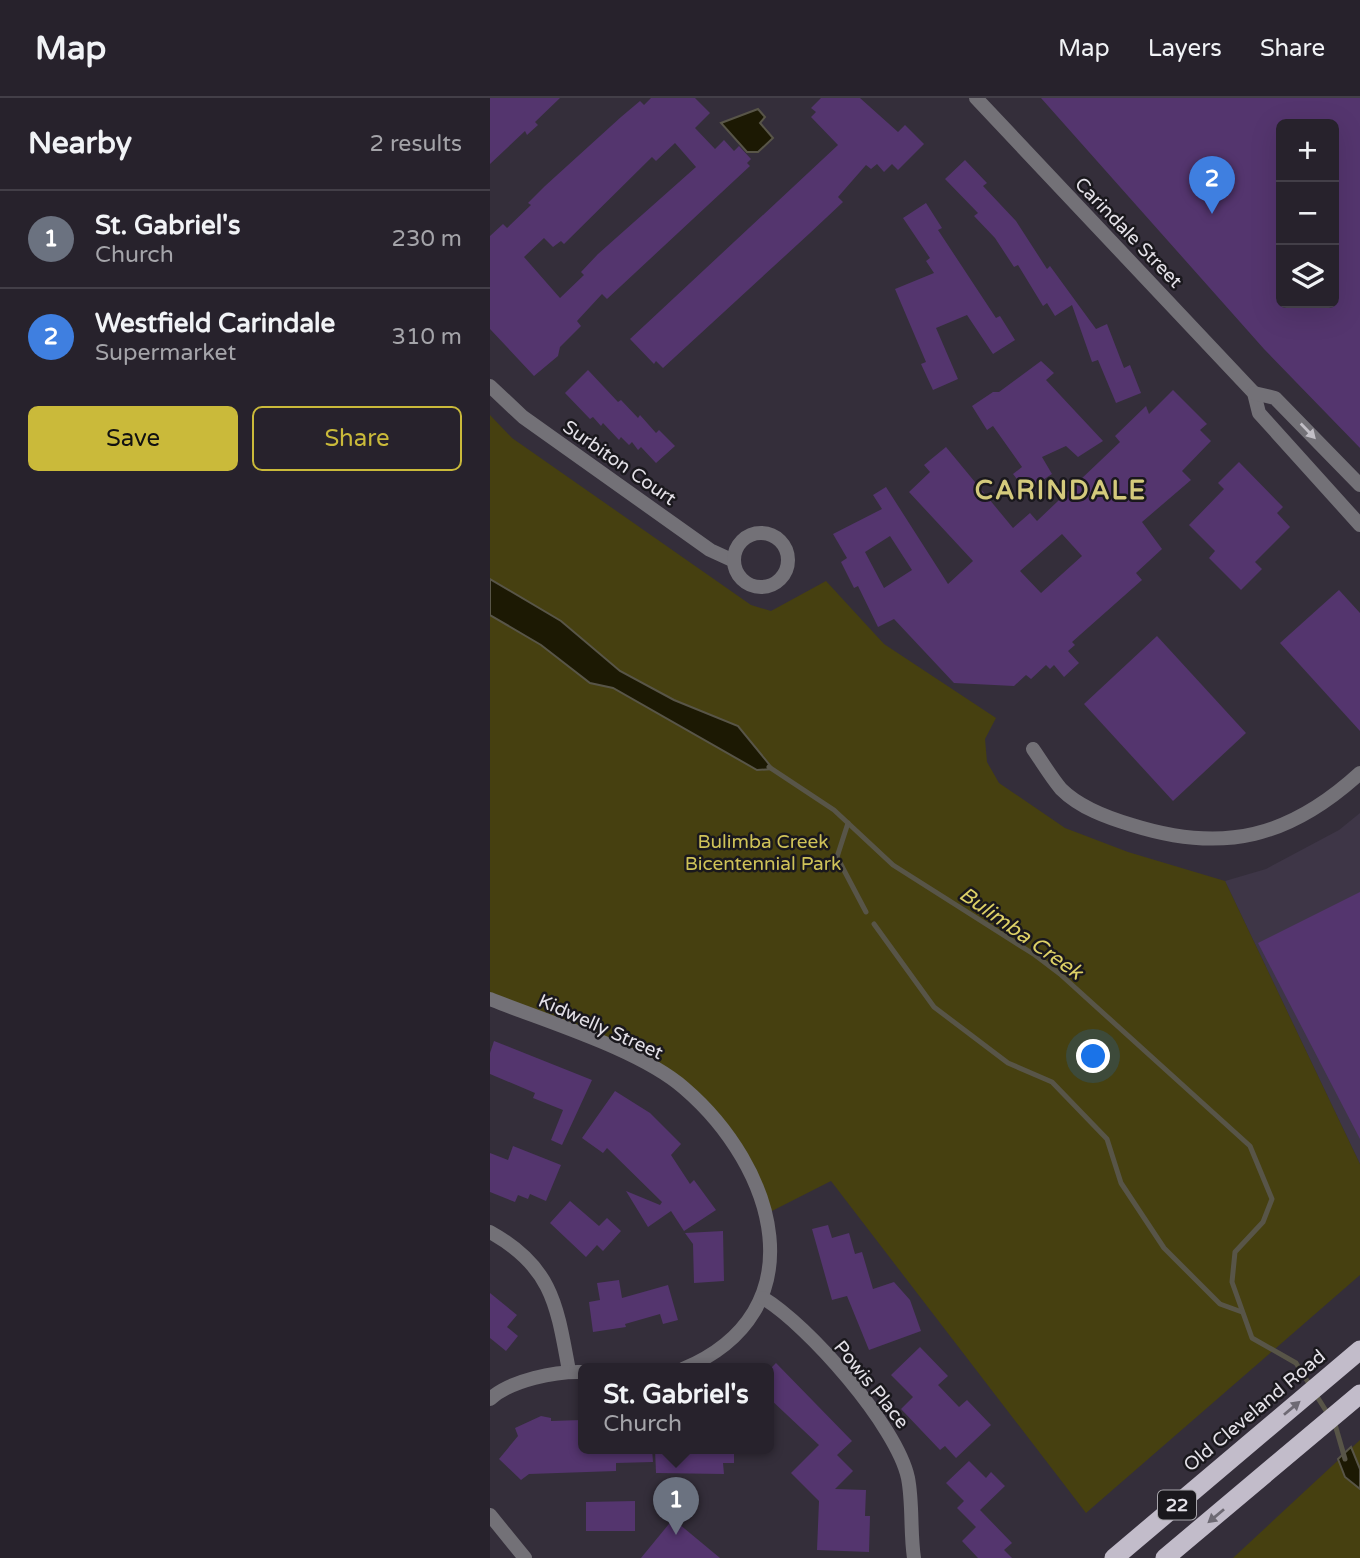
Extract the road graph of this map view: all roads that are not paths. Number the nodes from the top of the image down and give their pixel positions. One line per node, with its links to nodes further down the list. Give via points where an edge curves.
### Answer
1 (976, 98): 3 (street, Carindale Street)
2 (490, 386): 6 (street, Surbiton Court, via 523,417 710,550)
3 (1254, 393): 4 (street, Carindale Street, one-way to 4, via 1275,398); 5 (street, Carindale Street, via 1259,413)
4 (1360, 485)
5 (1360, 525)
6 (734, 561)
7 (1034, 749): 8 (street, via 1062,789 1101,816 1161,834 1216,840 1269,832 1308,815)
8 (1360, 773)
9 (490, 999): 11 (street, Kidwelly Street, via 645,1062 683,1088 713,1119 736,1149 766,1214 773,1251)
10 (490, 1232): 14 (street, via 517,1247 542,1274)
11 (763, 1298): 13 (street, Kidwelly Street, via 736,1337); 19 (street, Powis Place, via 781,1309 833,1364 898,1448 908,1479)
12 (1360, 1350): 20 (highway, Old Cleveland Road / 22, one-way to 12)
13 (697, 1363)
14 (576, 1372): 16 (street, via 525,1381)
15 (1360, 1394): 21 (highway, 22, one-way to 21)
16 (490, 1399)
17 (490, 1515): 18 (street)
18 (525, 1558)
19 (914, 1558)
20 (1114, 1558)
21 (1165, 1558)

